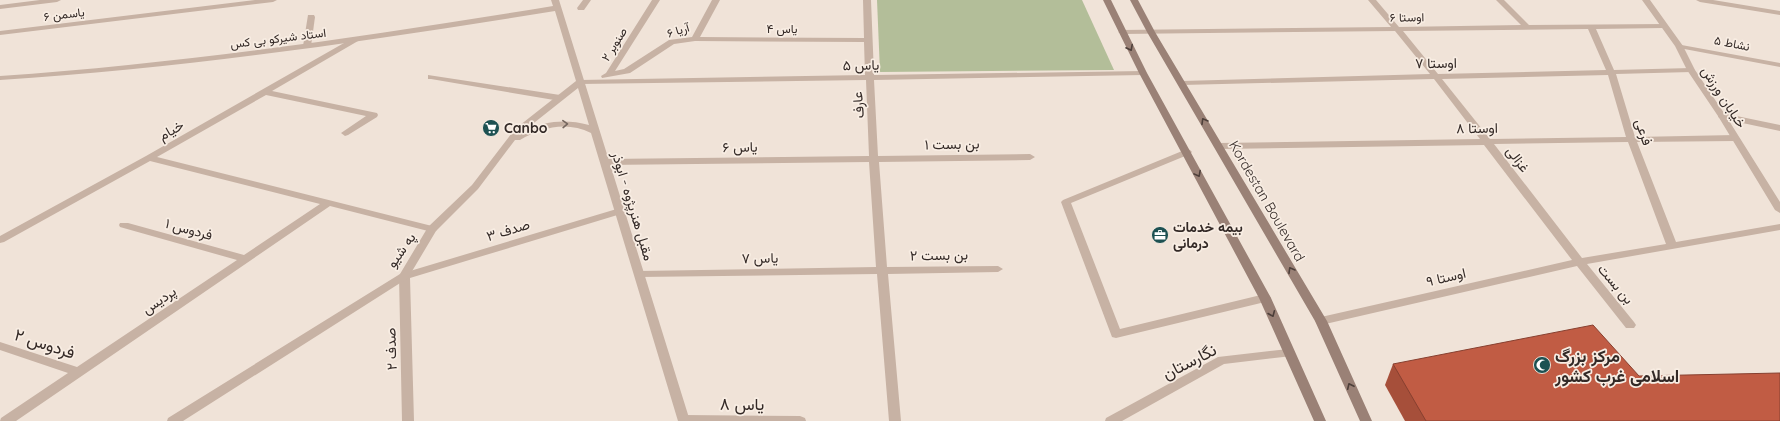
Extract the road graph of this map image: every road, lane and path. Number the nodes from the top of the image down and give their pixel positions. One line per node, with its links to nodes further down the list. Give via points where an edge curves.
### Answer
1 (57, 0): 14 (street)
2 (273, 0): 24 (street, یاسمن ۶)
3 (587, 0): 15 (street)
4 (656, 0): 34 (street, صنوبر ۲)
5 (716, 0): 25 (street, آریا ۶)
6 (867, 0): 26 (street, عارف)
7 (1107, 0): 22 (main road)
8 (1134, 0): 23 (main road, Kordestan Boulevard)
9 (1372, 0): 21 (street, غزالی)
10 (1500, 0): 20 (street)
11 (1646, 0): 18 (street, خیابان ورزش)
12 (1700, 0): 16 (street)
13 (556, 4): 27 (street, استاد شیرکو بی کس); 39 (street, مقبل هنرپژوه - ابوذر)
14 (0, 7)
15 (581, 8)
16 (1780, 12)
17 (311, 17): 28 (street)
18 (1664, 26): 19 (street, اوستا ۶); 29 (street, خیابان ورزش)
19 (1591, 27): 20 (street, اوستا ۶); 32 (street, فرعی)
20 (1528, 28): 21 (street, اوستا ۶)
21 (1398, 29): 23 (street, اوستا ۶); 35 (street, غزالی)
22 (1122, 32): 23 (street, اوستا ۶); 33 (main road, one-way to 33)
23 (1151, 32): 40 (main road, Kordestan Boulevard)
24 (0, 33)
25 (695, 40): 26 (street, یاس ۴); 34 (street, آریا ۶, via 672,42 627,71)
26 (868, 40): 38 (street, عارف)
27 (354, 41): 28 (street, استاد شیرکو بی کس); 41 (street, خیام)
28 (308, 46): 37 (street, استاد شیرکو بی کس, via 128,69)
29 (1679, 46): 30 (street, نشاط ۵); 31 (street, خیابان ورزش)
30 (1780, 65)
31 (1691, 70): 32 (street, اوستا ۷); 43 (street, خیابان ورزش)
32 (1611, 72): 35 (street, اوستا ۷); 48 (street, فرعی)
33 (1143, 73): 38 (street, یاس ۵); 52 (main road)
34 (609, 75): 39 (street, صنوبر ۲)
35 (1434, 76): 40 (street, اوستا ۷); 49 (street, غزالی)
36 (431, 77): 42 (street)
37 (0, 78)
38 (869, 78): 39 (street, یاس ۵); 55 (street, عارف)
39 (580, 82): 42 (street, په شیو); 45 (street, مقبل هنرپژوه - ابوذر)
40 (1182, 83): 50 (main road, Kordestan Boulevard, one-way to 40)
41 (265, 92): 46 (street, via 374,115); 54 (street, خیام)
42 (560, 98): 51 (street, په شیو, via 518,131)
43 (1722, 116): 44 (street); 47 (street, خیابان ورزش)
44 (1780, 128)
45 (595, 131): 51 (street, one-way to 45, via 530,131 554,124 578,124 589,126); 56 (street, مقبل هنرپژوه - ابوذر)
46 (345, 133)
47 (1735, 138): 48 (street, اوستا ۸); 58 (street, خیابان ورزش)
48 (1631, 139): 49 (street, اوستا ۸); 64 (street, فرعی)
49 (1487, 142): 50 (street, اوستا ۸); 66 (street, غزالی)
50 (1219, 146): 72 (main road, Kordestan Boulevard, one-way to 50)
51 (504, 148): 62 (street, په شیو, via 476,187)
52 (1186, 152): 71 (main road, one-way to 71); 71 (street, via 1066,202 1116,334)
53 (1030, 157): 55 (street, بن بست ۱)
54 (149, 158): 57 (street); 63 (street, خیام)
55 (875, 160): 56 (street, یاس ۶); 68 (street, عارف)
56 (605, 162): 59 (street, مقبل هنرپژوه - ابوذر)
57 (328, 203): 62 (street); 65 (street, پردیس)
58 (1780, 210)
59 (620, 211): 69 (street, مقبل هنرپژوه - ابوذر); 70 (street, صدف ۳)
60 (124, 226): 65 (street, فردوس ۱)
61 (1780, 227): 64 (street, اوستا ۹)
62 (432, 229): 70 (street, په شیو)
63 (0, 240)
64 (1672, 246): 66 (street, اوستا ۹)
65 (246, 259): 76 (street, پردیس)
66 (1578, 262): 72 (street, اوستا ۹); 73 (street, بن بست)
67 (998, 269): 68 (street, بن بست ۲)
68 (881, 271): 69 (street, یاس ۷); 82 (street, عارف)
69 (639, 274): 77 (street, مقبل هنرپژوه - ابوذر)
70 (404, 276): 79 (street, په شیو); 80 (street, صدف ۲)
71 (1265, 298): 75 (main road, one-way to 75)
72 (1321, 321): 85 (main road, Kordestan Boulevard, one-way to 72)
73 (1630, 325)
74 (0, 346): 76 (street, فردوس ۲)
75 (1288, 352): 83 (street, نگارستان, via 1222,360); 84 (main road)
76 (79, 372): 78 (street, پردیس)
77 (684, 420): 81 (street, یاس ۸)
78 (6, 421)
79 (172, 421)
80 (408, 421)
81 (800, 421)
82 (895, 421)
83 (1111, 421)
84 (1320, 421)
85 (1366, 421)

